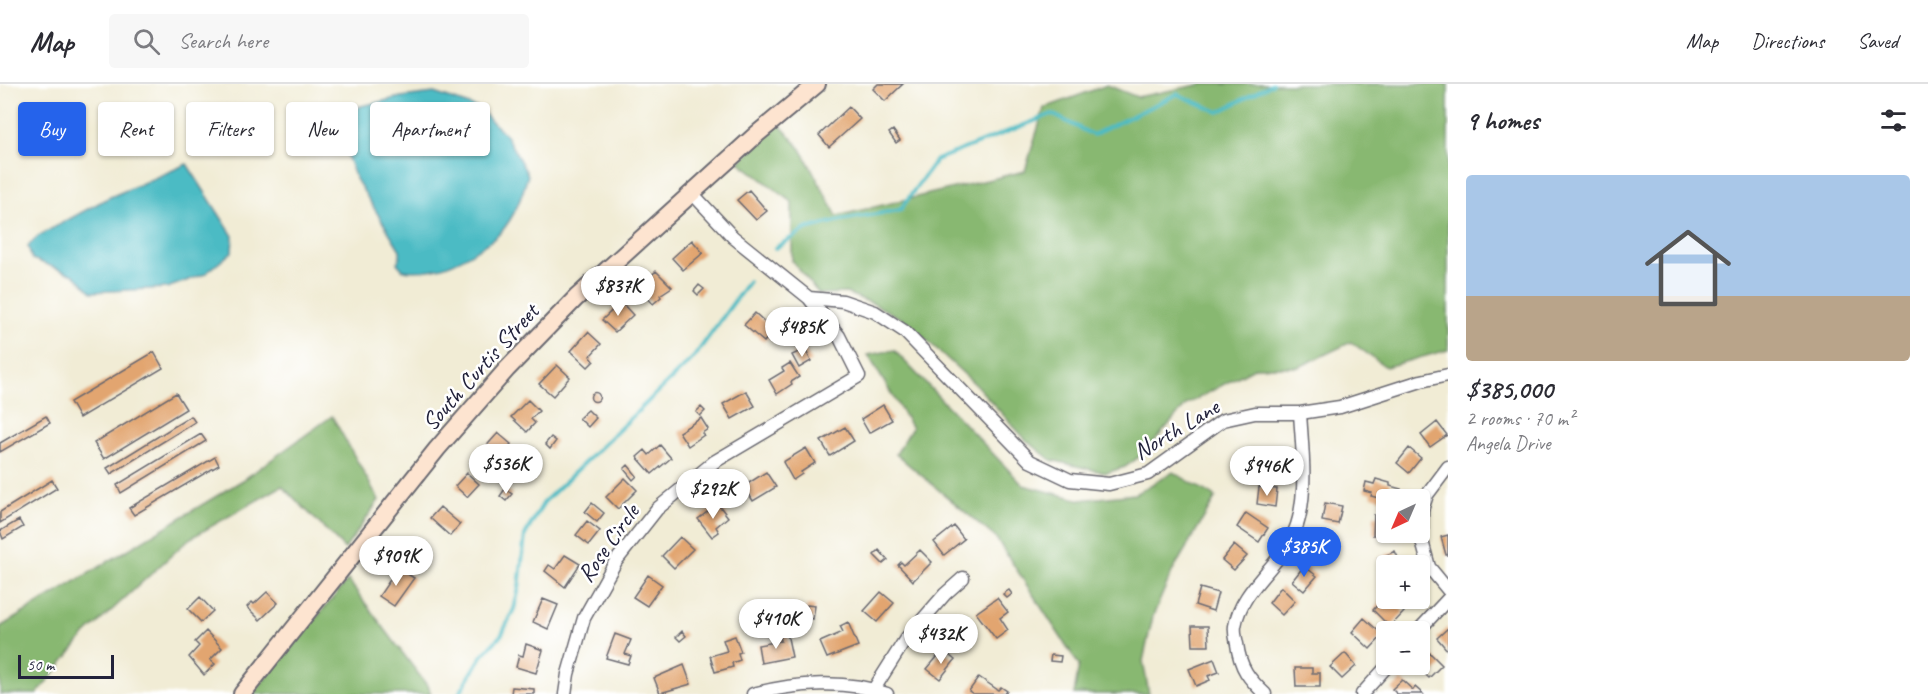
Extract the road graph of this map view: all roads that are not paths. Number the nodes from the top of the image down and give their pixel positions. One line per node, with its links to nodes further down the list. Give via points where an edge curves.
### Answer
1 (817, 84): 2 (street, South Curtis Street)
2 (692, 194): 3 (street, via 733,237); 13 (street, South Curtis Street, via 576,298 507,369 437,449)
3 (809, 298): 5 (street, North Lane, via 843,301 875,312 903,331 1030,461 1070,480 1109,484 1148,474 1223,420 1255,413); 14 (street, Rose Circle, via 840,336 859,376 714,462 657,509 616,561 584,618)
4 (1448, 375): 5 (street, North Lane, via 1340,407)
5 (1300, 413): 17 (street, via 1303,492 1299,519 1289,544 1242,605 1234,627 1238,652 1249,678)
6 (1448, 467): 8 (street, via 1427,495 1422,510 1422,541 1429,567)
7 (963, 578): 12 (street, via 905,640)
8 (1448, 590)
9 (1448, 598): 10 (street)
10 (1427, 621)
11 (1379, 675): 18 (street)
12 (874, 689): 15 (street, via 824,684 774,688); 16 (street)
13 (242, 694)
14 (565, 694)
15 (753, 694)
16 (887, 694)
17 (1265, 694)
18 (1362, 694)

